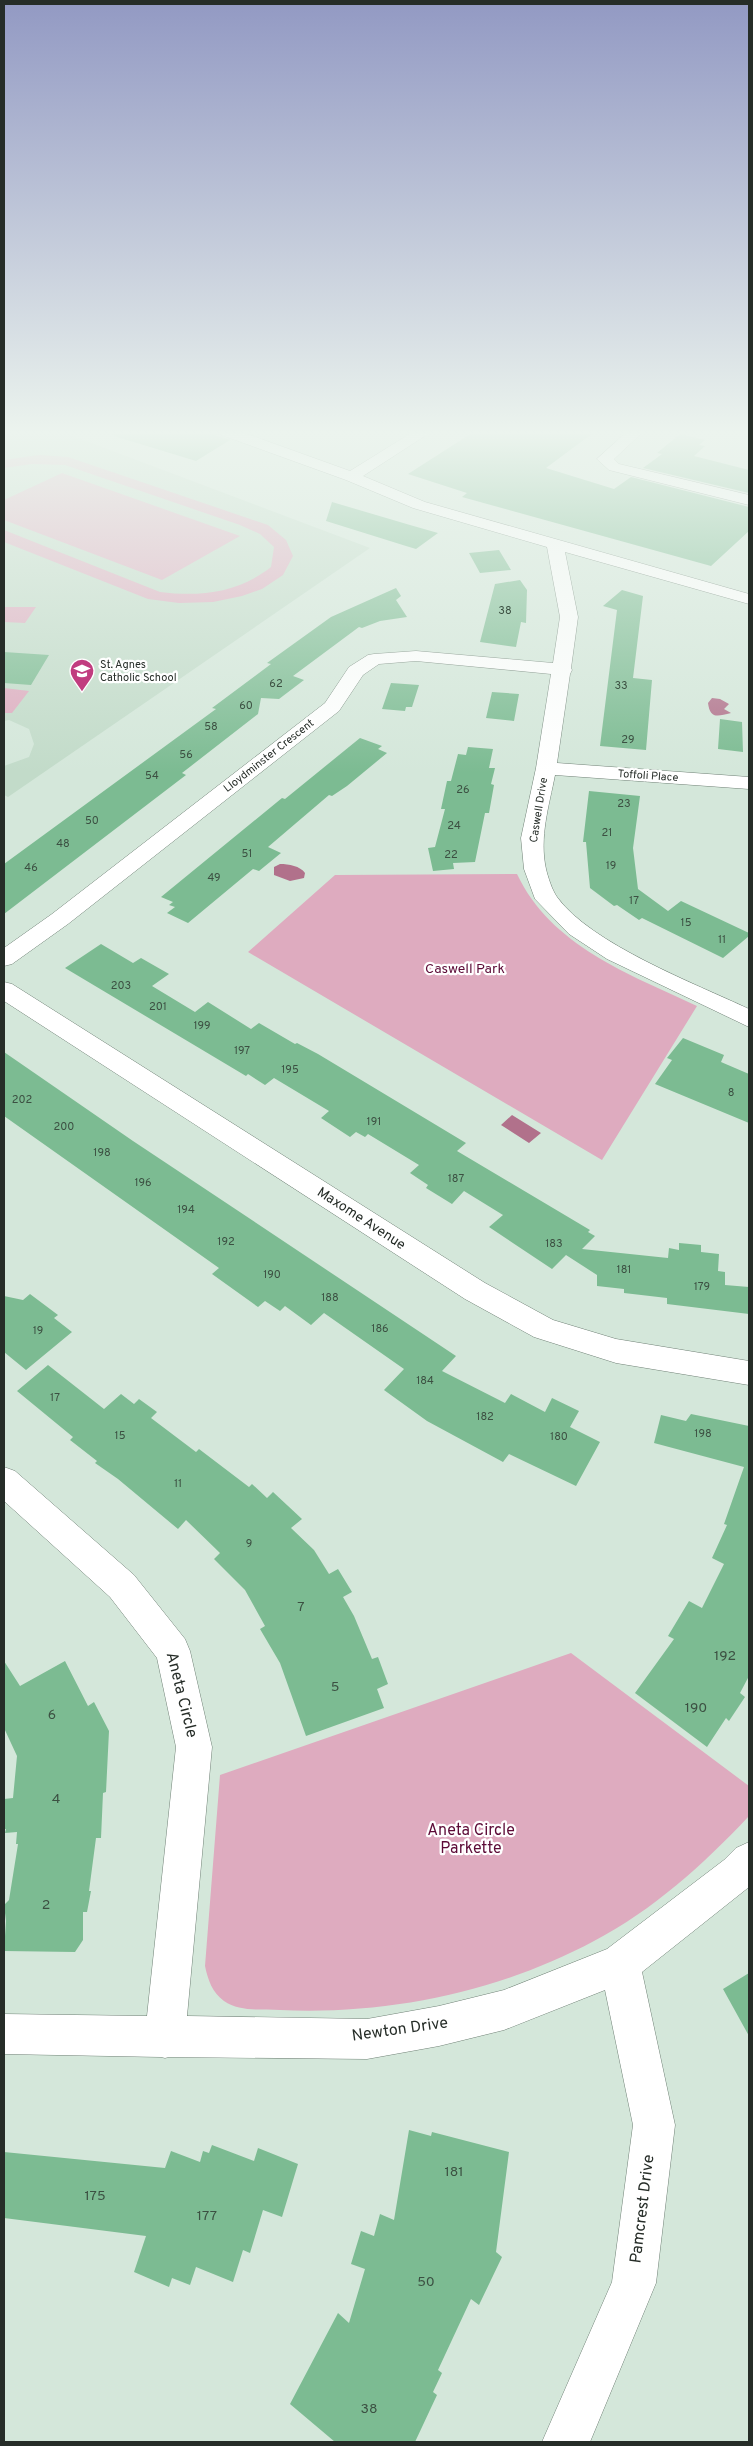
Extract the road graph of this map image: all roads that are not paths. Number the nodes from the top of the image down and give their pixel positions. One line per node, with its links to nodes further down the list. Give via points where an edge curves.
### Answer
1 (555, 544): 2 (street); 3 (street, Caswell Drive, via 569,617)
2 (749, 599)
3 (563, 670): 4 (street, Caswell Drive); 6 (street, Lloydminster Crescent, via 416,656 374,659 356,670 332,707)
4 (546, 768): 5 (street, Toffoli Place); 8 (street, Caswell Drive, via 532,838 535,869 546,899 577,929 615,954)
5 (749, 783)
6 (4, 959)
7 (4, 990): 9 (street, Maxome Avenue, via 475,1292 544,1330 616,1351)
8 (749, 1019)
9 (749, 1373)
10 (4, 1481): 14 (street, Aneta Circle, via 122,1586 173,1651 194,1747)
11 (749, 1861): 12 (street, Newton Drive)
12 (620, 1964): 14 (street, Newton Drive, via 504,2010 367,2039); 15 (street, Pamcrest Drive, via 654,2125 634,2283)
13 (4, 2034): 14 (street, Newton Drive)
14 (165, 2038)
15 (566, 2442)

